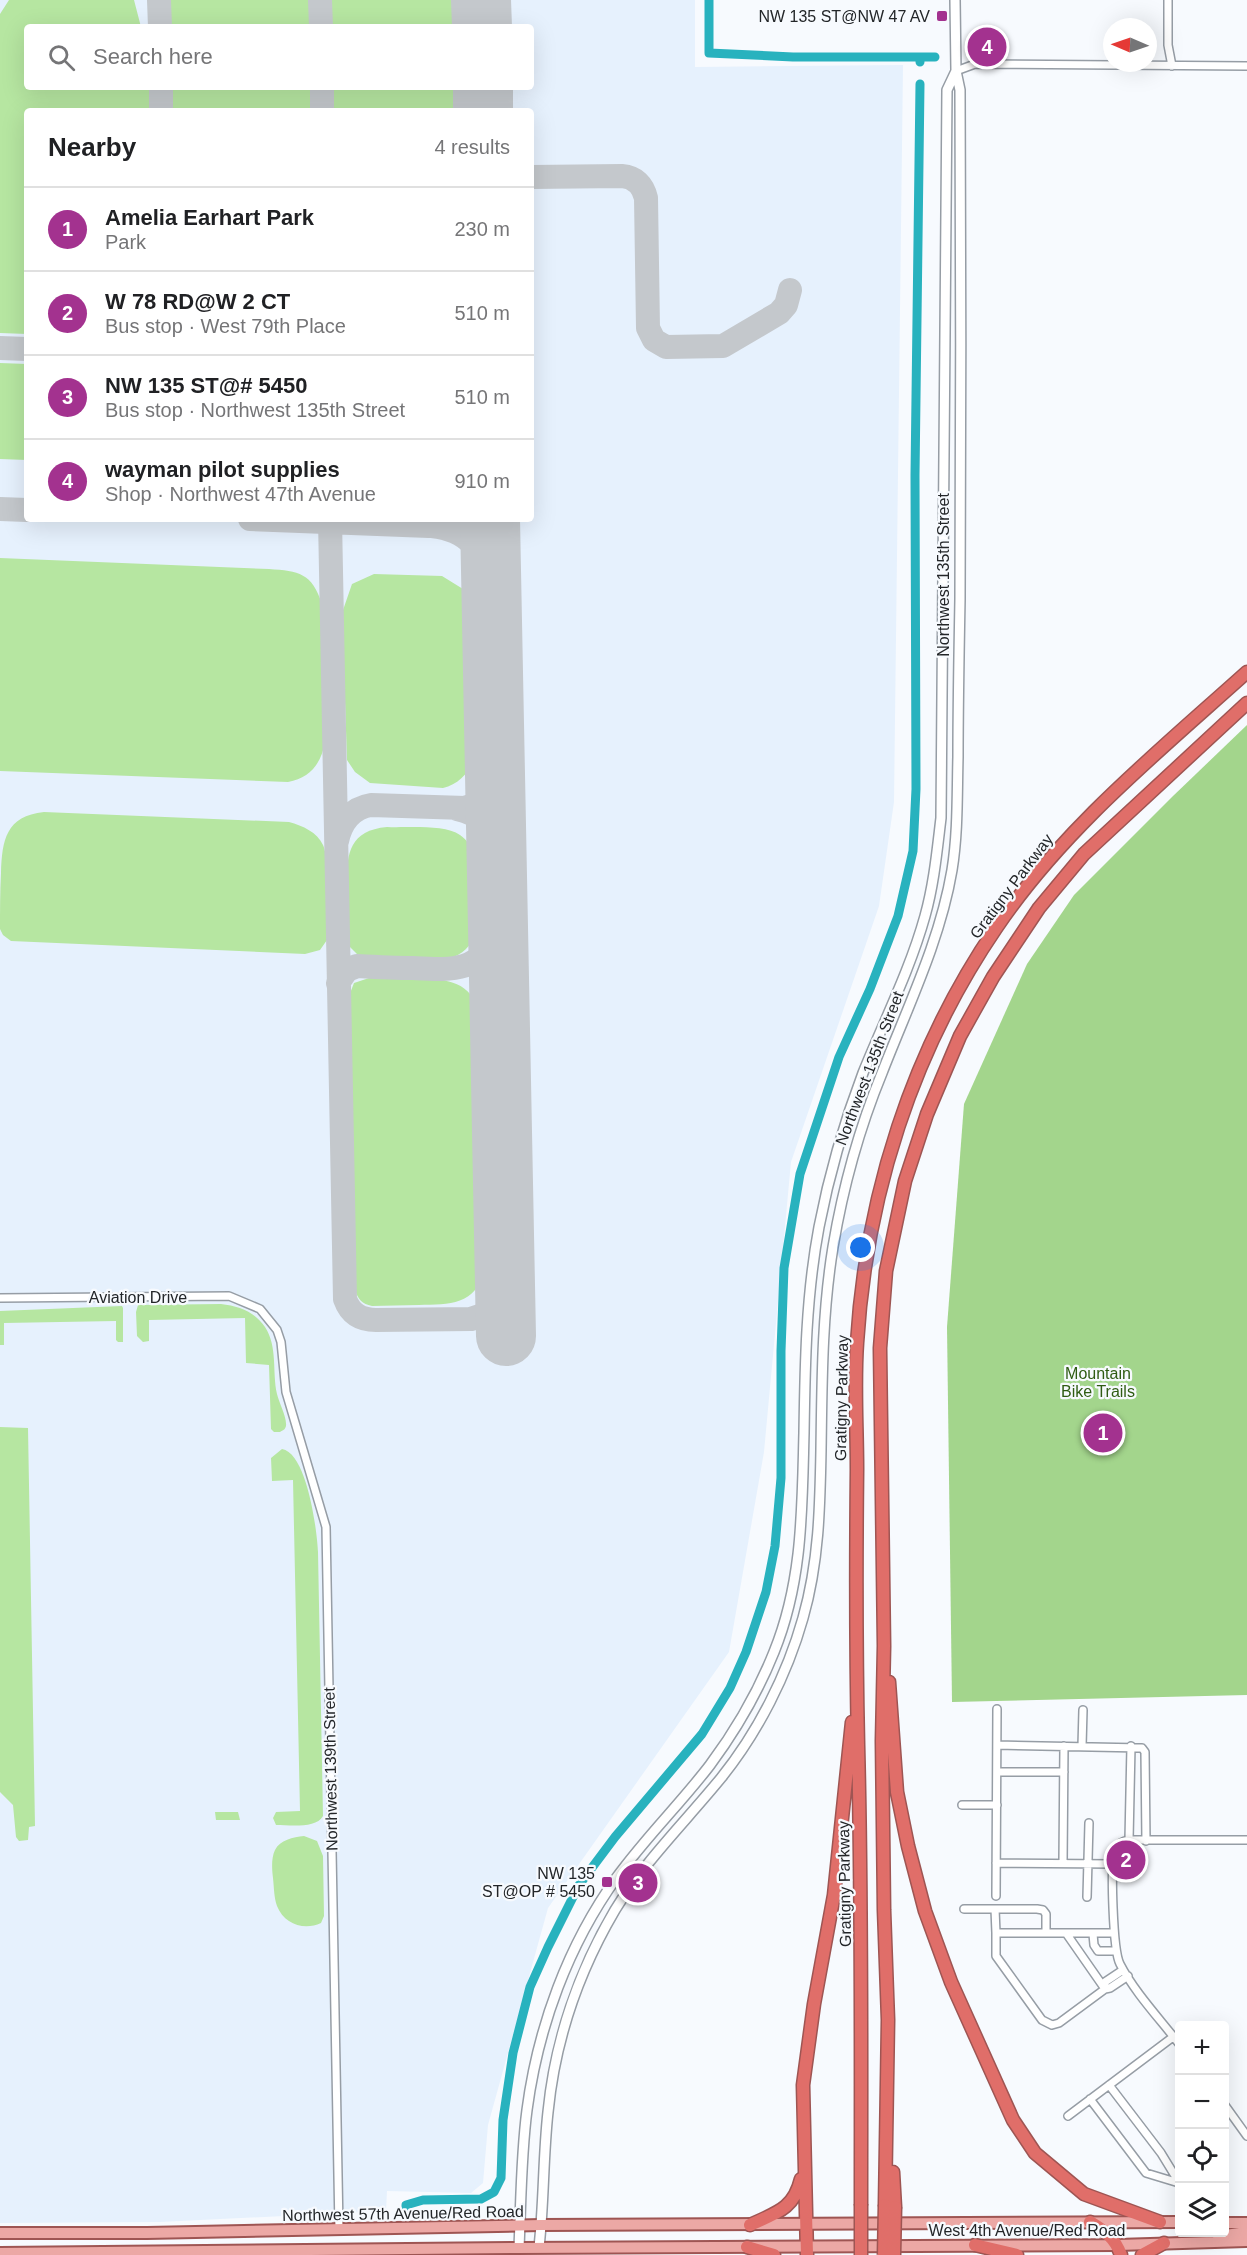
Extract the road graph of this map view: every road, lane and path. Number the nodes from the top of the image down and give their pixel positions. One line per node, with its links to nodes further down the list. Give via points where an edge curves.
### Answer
1 (955, 0): 5 (main road, Northwest 135th Street)
2 (1168, 0): 3 (street)
3 (1172, 66): 4 (street); 5 (street, via 975,64)
4 (1247, 66)
5 (956, 71): 6 (main road, Northwest 135th Street, via 947,90); 7 (main road, Northwest 135th Street, via 960,90)
6 (943, 607): 7 (main road); 65 (main road, Northwest 135th Street, via 941,818 934,876 910,962 846,1121 819,1226 805,1343 802,1530 789,1607 775,1650 736,1728 618,1876 563,1974 537,2055 526,2112)
7 (960, 608): 63 (main road, Northwest 135th Street, via 953,862 941,923 861,1128 836,1227 825,1306 820,1524 809,1595 790,1657 751,1735 726,1772 631,1885 583,1973 556,2058 548,2110)
8 (1247, 672): 13 (highway, Gratigny Parkway, via 1080,825 1036,875 995,928 953,999 899,1120 876,1199 856,1346)
9 (1247, 702): 12 (highway, via 1084,854 1039,908 960,1036 927,1114 905,1181 884,1293 880,1348)
10 (0, 1298): 11 (street, Aviation Drive, via 229,1296 260,1309)
11 (269, 1318): 66 (street, Northwest 139th Street, via 281,1342 286,1392 326,1527)
12 (884, 1646): 56 (highway, via 882,1752); 58 (highway, via 897,1792 925,1911 951,1982 1013,2120 1035,2153 1084,2194)
13 (856, 1682): 53 (highway, via 834,1895 803,2085); 80 (highway, Gratigny Parkway, bridge)
14 (998, 1709): 16 (street)
15 (1083, 1710): 18 (street)
16 (997, 1745): 17 (street); 20 (street)
17 (1064, 1746): 18 (street); 21 (street)
18 (1082, 1746): 19 (street)
19 (1131, 1746): 24 (street); 25 (street, via 1145,1752)
20 (997, 1772): 21 (street); 23 (street)
21 (1064, 1772): 31 (street)
22 (962, 1805): 23 (street)
23 (997, 1805): 30 (street)
24 (1130, 1817): 25 (street); 27 (street)
25 (1146, 1817): 28 (street)
26 (1089, 1823): 32 (street)
27 (1130, 1840): 28 (street); 33 (street, via 1119,1844)
28 (1146, 1840): 29 (street)
29 (1247, 1840)
30 (996, 1863): 31 (street); 34 (street)
31 (1063, 1863): 32 (street)
32 (1088, 1863): 33 (street); 35 (street)
33 (1113, 1864): 41 (street)
34 (996, 1896)
35 (1087, 1897)
36 (964, 1909): 37 (street)
37 (995, 1909): 38 (street); 39 (street, via 1043,1910)
38 (996, 1933): 39 (street); 45 (street, via 996,1956 1047,2023 1059,2023)
39 (1046, 1933): 40 (street)
40 (1066, 1933): 42 (street); 45 (street)
41 (1114, 1933): 42 (street); 43 (street)
42 (1093, 1934): 43 (street, via 1098,1951)
43 (1116, 1951): 44 (street)
44 (1125, 1971): 45 (street); 46 (street)
45 (1105, 1989)
46 (1173, 2037): 47 (street); 48 (street)
47 (1175, 2040)
48 (1109, 2085): 49 (street); 55 (street, via 1161,2153)
49 (1090, 2099): 51 (street); 54 (street, via 1146,2173)
50 (1229, 2111): 52 (street)
51 (1068, 2115)
52 (1247, 2136)
53 (804, 2166): 62 (highway); 64 (highway, via 799,2189 790,2204)
54 (1176, 2183)
55 (1178, 2183)
56 (890, 2206): 81 (highway, bridge); 82 (highway, bridge)
57 (1090, 2222): 58 (main road, West 4th Avenue/Red Road); 62 (main road, West 4th Avenue/Red Road); 76 (highway, via 1109,2234)
58 (1160, 2222): 59 (main road, West 4th Avenue/Red Road)
59 (1175, 2222)
60 (1229, 2223): 61 (main road)
61 (1247, 2223)
62 (807, 2224): 64 (main road, Northwest 57th Avenue/Red Road); 77 (highway)
63 (541, 2225): 64 (main road, Northwest 57th Avenue/Red Road); 65 (main road, Northwest 57th Avenue/Red Road); 73 (main road, Northwest 135th Street)
64 (750, 2225)
65 (519, 2226): 66 (main road, Northwest 57th Avenue/Red Road); 75 (main road, Northwest 135th Street)
66 (339, 2229): 68 (main road, Northwest 57th Avenue/Red Road)
67 (1247, 2232): 70 (main road)
68 (0, 2233)
69 (1247, 2241): 70 (main road, West 4th Avenue/Red Road)
70 (1191, 2242): 71 (main road, West 4th Avenue/Red Road)
71 (1164, 2243): 76 (main road, West 4th Avenue/Red Road); 84 (highway)
72 (975, 2245): 76 (main road, West 4th Avenue/Red Road); 77 (main road, West 4th Avenue/Red Road); 83 (highway)
73 (538, 2247): 74 (main road); 75 (main road)
74 (747, 2247): 77 (main road); 79 (highway)
75 (519, 2248): 78 (main road)
76 (1120, 2250)
77 (807, 2251)
78 (0, 2253)
79 (774, 2255)
80 (861, 2255)
81 (884, 2255)
82 (894, 2255)
83 (1017, 2255)
84 (1142, 2255)

